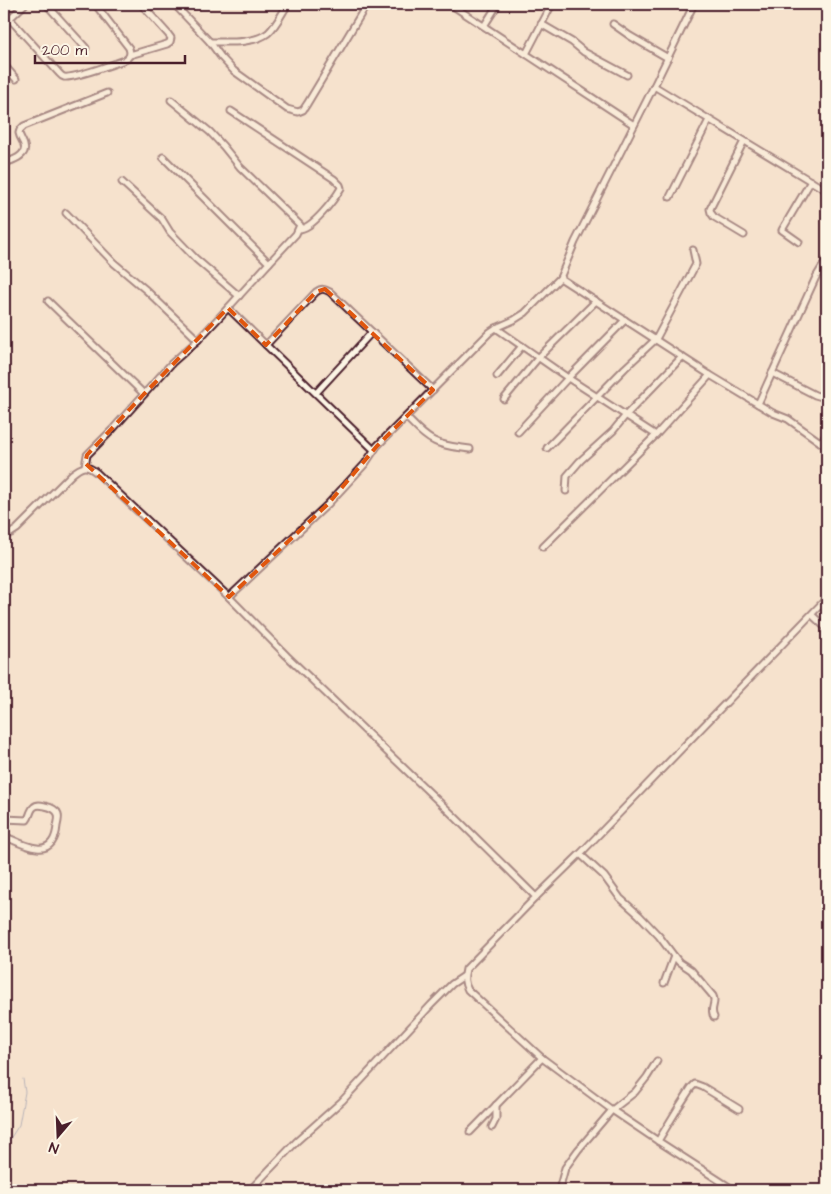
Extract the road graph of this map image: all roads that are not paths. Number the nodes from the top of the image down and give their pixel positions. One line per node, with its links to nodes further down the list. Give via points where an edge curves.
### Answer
1 (24, 4): 12 (street)
2 (46, 4): 18 (street)
3 (95, 4): 19 (street, via 129,48)
4 (141, 4): 19 (street, via 171,38 166,44)
5 (174, 4): 17 (street)
6 (288, 4): 17 (street, via 274,26 263,36 236,42)
7 (367, 4): 17 (street, via 307,104 298,112 287,109 234,71)
8 (450, 4): 16 (street)
9 (498, 4): 16 (street)
10 (552, 4): 14 (street)
11 (694, 4): 21 (street)
12 (9, 18): 13 (street); 19 (street, via 62,76 86,74 125,60)
13 (4, 24)
14 (541, 24): 20 (street); 23 (street)
15 (613, 24): 21 (street)
16 (484, 26): 20 (street)
17 (210, 42)
18 (86, 48)
19 (130, 54)
20 (526, 54): 30 (street)
21 (668, 58): 25 (street)
22 (4, 65): 24 (street)
23 (627, 75)
24 (16, 79)
25 (654, 86): 29 (street); 30 (street)
26 (107, 93): 33 (street, via 24,126 19,134 25,146 23,153)
27 (171, 100): 39 (street, via 210,132 240,167 298,222)
28 (232, 111): 39 (street, via 340,185 325,211)
29 (709, 120): 31 (street); 37 (street)
30 (634, 125): 45 (street)
31 (744, 141): 34 (street); 40 (street, via 710,209 714,216)
32 (163, 157): 44 (street)
33 (4, 163)
34 (811, 181): 36 (street); 41 (street, via 782,230)
35 (122, 182): 46 (street, via 162,219 196,259)
36 (827, 191)
37 (670, 197)
38 (66, 213): 54 (street, via 114,263)
39 (299, 230): 44 (street)
40 (744, 235)
41 (799, 242)
42 (694, 250): 53 (street, via 696,264)
43 (827, 259): 59 (street)
44 (269, 263): 46 (street)
45 (560, 278): 48 (street); 51 (street, via 525,313)
46 (239, 296): 49 (street)
47 (48, 301): 66 (street)
48 (596, 302): 50 (street); 57 (street)
49 (228, 308): 54 (street); 55 (street)
50 (625, 320): 53 (street); 62 (street)
51 (496, 328): 56 (street); 63 (street)
52 (372, 332): 55 (street, via 330,292 320,289); 63 (street); 64 (street)
53 (656, 339): 58 (street); 67 (street)
54 (198, 340): 66 (street)
55 (266, 345): 64 (street)
56 (522, 346): 57 (street); 61 (street)
57 (539, 357): 62 (street); 68 (street)
58 (682, 357): 60 (street); 70 (street)
59 (772, 373): 65 (street, via 815,395 822,397); 69 (street)
60 (710, 375): 69 (street); 73 (street)
61 (498, 376)
62 (568, 378): 67 (street); 72 (street)
63 (433, 390): 71 (street)
64 (316, 392): 79 (street)
65 (827, 393)
66 (144, 394): 80 (street, via 87,456)
67 (597, 396): 70 (street); 77 (street)
68 (504, 399)
69 (758, 404): 75 (street, via 788,419)
70 (626, 415): 73 (street); 81 (street, via 567,476)
71 (406, 417): 78 (street, via 434,441); 79 (street)
72 (518, 432)
73 (656, 435): 83 (street)
74 (827, 435): 75 (street)
75 (820, 442): 76 (street)
76 (827, 447)
77 (547, 448)
78 (470, 449)
79 (374, 450): 84 (street, via 366,464 328,504)
80 (85, 466): 82 (street, via 72,474 17,529); 84 (street, via 92,468)
81 (566, 491)
82 (4, 534)
83 (543, 547)
84 (229, 597): 91 (street)
85 (827, 598): 86 (street)
86 (812, 615): 87 (street); 90 (street)
87 (827, 629)
88 (4, 819): 89 (street, via 27,820 36,805 50,807 58,814 56,832 49,846 37,848)
89 (4, 836)
90 (580, 854): 91 (street); 92 (street, via 604,876)
91 (536, 897): 93 (street, via 472,962)
92 (674, 956): 94 (street); 95 (street, via 713,996)
93 (464, 976): 96 (street, via 468,990); 104 (street, via 452,984 342,1101)
94 (664, 983)
95 (714, 1017)
96 (542, 1058): 98 (street); 100 (street)
97 (657, 1061): 100 (street, via 635,1092)
98 (496, 1104): 101 (street, via 496,1119); 102 (street)
99 (739, 1109): 103 (street, via 695,1084)
100 (612, 1110): 103 (street); 105 (street, via 565,1168)
101 (492, 1127)
102 (470, 1132)
103 (658, 1141): 106 (street)
104 (250, 1190)
105 (559, 1190)
106 (734, 1190)

